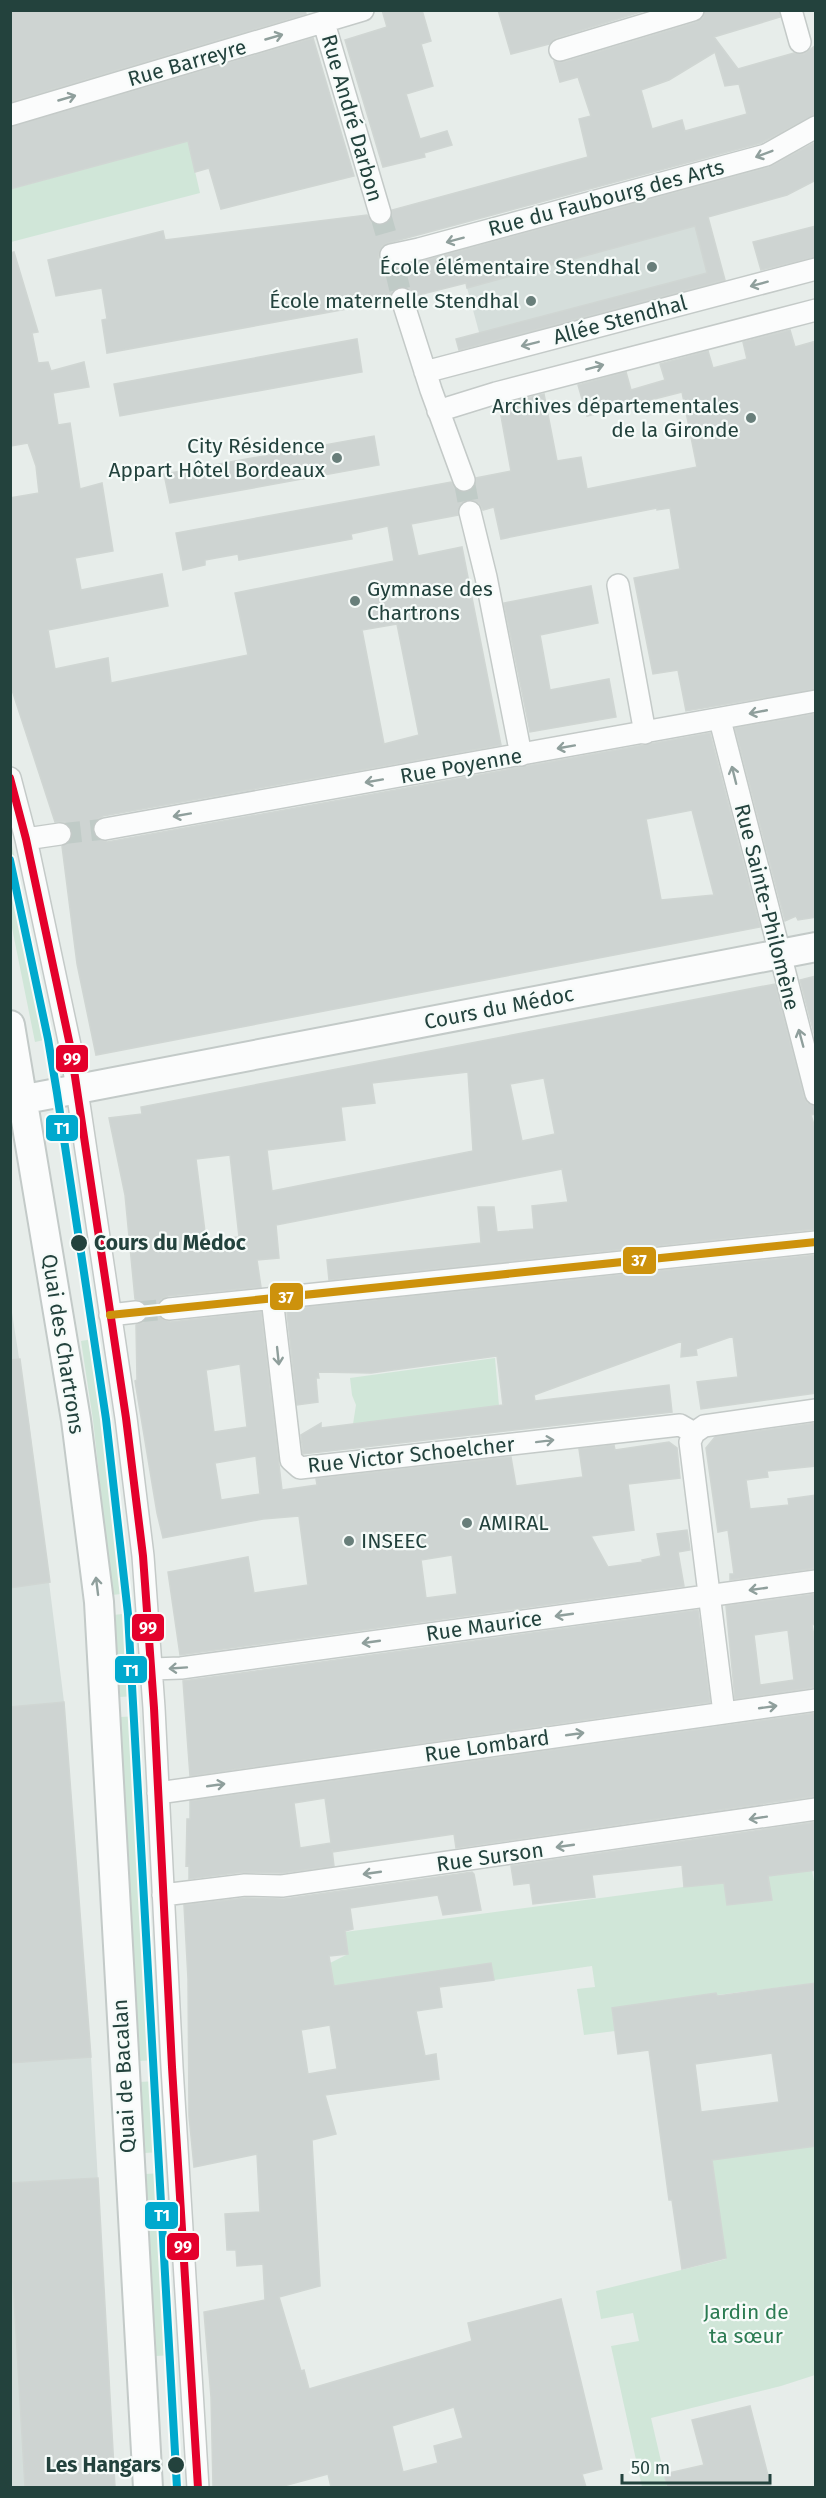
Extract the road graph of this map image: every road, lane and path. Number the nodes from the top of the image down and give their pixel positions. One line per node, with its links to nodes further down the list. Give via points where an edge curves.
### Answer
1 (363, 10): 4 (street, Rue Barreyre)
2 (693, 10): 6 (street)
3 (791, 10): 5 (street)
4 (324, 22): 7 (street, Rue Barreyre, one-way to 4); 9 (street, Rue André Darbon)
5 (800, 42)
6 (560, 50)
7 (10, 115)
8 (816, 127): 10 (street, Rue du Faubourg des Arts, one-way to 10, via 766,155)
9 (380, 213)
10 (391, 255)
11 (816, 269): 14 (street, Allée Stendhal, one-way to 14)
12 (402, 299): 14 (street)
13 (816, 310): 15 (street, Allée Stendhal, one-way to 13)
14 (425, 372): 15 (street)
15 (438, 411): 16 (street)
16 (464, 480)
17 (470, 512): 22 (street)
18 (618, 585): 21 (street)
19 (816, 701): 20 (street, Rue Poyenne, one-way to 20)
20 (720, 720): 21 (street, Rue Poyenne); 28 (street, Rue Sainte-Philomène, one-way to 20)
21 (645, 733): 22 (street, Rue Poyenne, one-way to 22)
22 (521, 755): 24 (street, Rue Poyenne, one-way to 24)
23 (10, 778): 26 (street)
24 (105, 829)
25 (60, 834): 26 (street)
26 (26, 839): 30 (street)
27 (816, 947): 28 (main road, Cours du Médoc)
28 (779, 954): 30 (main road, Cours du Médoc); 31 (street, Rue Sainte-Philomène, one-way to 28)
29 (10, 1025): 32 (main road, Quai des Chartrons)
30 (77, 1090): 32 (main road, Cours du Médoc); 38 (street)
31 (816, 1094)
32 (17, 1100): 43 (main road, Quai des Chartrons, one-way to 32, via 99,1602 76,1420)
33 (10, 1135): 43 (main road, Quai des Chartrons)
34 (816, 1242): 35 (street)
35 (272, 1298): 36 (street); 40 (street, Rue Victor Schoelcher, one-way to 40, via 291,1460 300,1468 680,1425)
36 (169, 1309)
37 (136, 1312): 38 (street)
38 (110, 1315): 44 (street, via 143,1556)
39 (816, 1410): 40 (street, via 704,1426)
40 (694, 1433): 42 (street, via 690,1442)
41 (816, 1581): 42 (street, Rue Maurice, one-way to 42)
42 (709, 1595): 44 (street, Rue Maurice, one-way to 44); 46 (street)
43 (95, 1666): 50 (main road, Quai de Bacalan, via 102,1890); 51 (main road, Quai de Bacalan)
44 (152, 1670): 47 (street)
45 (816, 1700): 46 (street, Rue Lombard, one-way to 45)
46 (724, 1713): 47 (street, Rue Lombard, one-way to 46)
47 (158, 1793): 49 (street)
48 (816, 1809): 49 (street, Rue Surson, one-way to 49, via 282,1886 244,1885)
49 (163, 1895): 52 (street)
50 (135, 2487)
51 (148, 2487)
52 (198, 2487)

